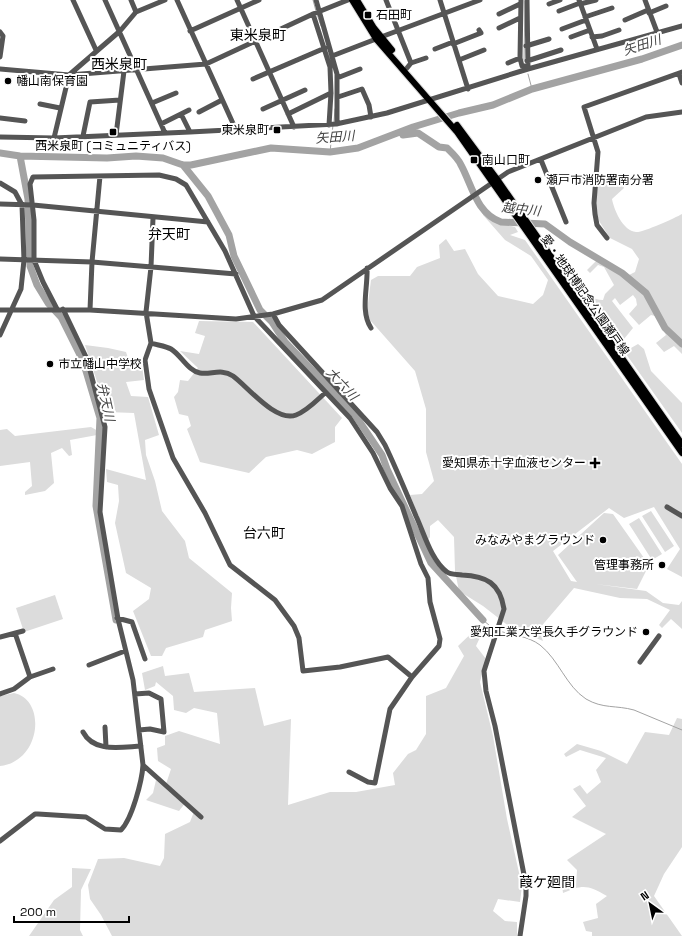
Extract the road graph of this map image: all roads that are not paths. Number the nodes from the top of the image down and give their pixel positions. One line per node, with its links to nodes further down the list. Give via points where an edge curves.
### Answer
1 (73, 0): 56 (street)
2 (105, 0): 41 (street)
3 (131, 0): 27 (street)
4 (165, 0): 27 (street)
5 (176, 0): 42 (street)
6 (237, 0): 23 (street)
7 (259, 0): 23 (street)
8 (316, 0): 28 (street)
9 (348, 0): 28 (street)
10 (352, 0): 48 (main road, 愛・地球博記念公園瀬戸線)
11 (357, 0): 48 (main road, 愛・地球博記念公園瀬戸線)
12 (386, 0): 43 (street)
13 (440, 0): 30 (street)
14 (480, 0): 30 (street)
15 (527, 0): 52 (street)
16 (560, 0): 21 (street)
17 (596, 0): 20 (street)
18 (645, 0): 26 (street)
19 (520, 2): 31 (street); 32 (street)
20 (580, 2): 25 (street); 33 (street)
21 (549, 4)
22 (666, 6): 26 (street)
23 (241, 8): 42 (street); 50 (street)
24 (612, 8): 33 (street)
25 (559, 11)
26 (649, 11): 34 (street); 45 (street)
27 (136, 12): 41 (street)
28 (319, 12): 29 (street); 59 (street)
29 (313, 14): 50 (street); 53 (street)
30 (444, 14): 43 (street); 51 (street)
31 (499, 14)
32 (520, 18): 36 (street); 62 (street)
33 (586, 18): 37 (street); 39 (street)
34 (624, 20)
35 (682, 26): 45 (street)
36 (498, 28)
37 (562, 29)
38 (480, 30): 51 (street, via 481,33)
39 (590, 30): 46 (street); 47 (street)
40 (619, 30): 47 (street)
41 (120, 31): 56 (street); 70 (street)
42 (190, 31): 65 (street)
43 (398, 31): 48 (street); 66 (street)
44 (0, 32): 60 (street, via 3,36)
45 (657, 32): 55 (street)
46 (571, 37)
47 (592, 37): 55 (street)
48 (378, 38): 59 (street); 66 (main road, 愛・地球博記念公園瀬戸線); 85 (main road, 愛・地球博記念公園瀬戸線)
49 (549, 39): 52 (street)
50 (256, 41): 65 (street); 72 (street)
51 (453, 43): 54 (street); 63 (street)
52 (526, 46): 67 (street)
53 (325, 48): 72 (street); 81 (street, via 330,67)
54 (435, 49)
55 (597, 49): 67 (street)
56 (96, 50): 74 (street)
57 (484, 50): 63 (street)
58 (562, 50): 67 (street)
59 (332, 56): 75 (street)
60 (0, 57)
61 (426, 58): 66 (street)
62 (520, 58): 64 (street); 67 (street, via 522,66)
63 (459, 60): 78 (street)
64 (508, 63)
65 (206, 64): 70 (street); 84 (street)
66 (409, 65): 85 (main road, 愛・地球博記念公園瀬戸線)
67 (527, 65): 78 (street)
68 (0, 68): 74 (street)
69 (360, 69): 75 (street)
70 (136, 70): 71 (street); 87 (street)
71 (124, 71): 74 (street); 83 (street)
72 (269, 72): 76 (street); 86 (street)
73 (680, 73): 77 (street); 109 (street, via 584,107)
74 (69, 75): 89 (street)
75 (337, 78): 82 (street)
76 (254, 79)
77 (682, 83)
78 (468, 89): 85 (street)
79 (305, 90): 86 (street)
80 (176, 93): 87 (street)
81 (331, 93): 95 (street); 100 (street)
82 (338, 97): 96 (street, via 362,89); 100 (street)
83 (120, 100): 105 (street); 106 (street, via 90,102)
84 (222, 100): 92 (street); 102 (street)
85 (434, 100): 96 (street); 112 (main road, 愛・地球博記念公園瀬戸線)
86 (282, 101): 90 (street); 95 (street)
87 (152, 103): 99 (street)
88 (40, 104): 89 (street)
89 (60, 108): 108 (street)
90 (263, 109)
91 (189, 110): 94 (street)
92 (199, 112)
93 (682, 112): 109 (street, via 646,117)
94 (181, 114): 99 (street); 103 (street)
95 (288, 114): 101 (street)
96 (371, 117): 100 (street)
97 (0, 118): 98 (street)
98 (25, 121)
99 (161, 124): 104 (street)
100 (333, 124): 101 (street)
101 (294, 127): 102 (street)
102 (236, 130): 103 (street)
103 (190, 132): 104 (street)
104 (165, 133): 105 (street)
105 (116, 135): 106 (street)
106 (83, 136): 108 (street)
107 (0, 137): 108 (street)
108 (54, 138)
109 (595, 138): 110 (street); 122 (street, via 598,152 594,203 597,225)
110 (541, 160): 112 (street, via 512,170); 120 (street)
111 (100, 176): 116 (street, via 34,177 30,184); 117 (street); 119 (street, via 159,175 176,178 186,185)
112 (495, 180): 121 (main road, 愛・地球博記念公園瀬戸線); 128 (street)
113 (0, 183): 115 (street, via 14,192)
114 (0, 204): 115 (street)
115 (22, 205): 116 (street); 124 (street)
116 (32, 205): 117 (street); 125 (street)
117 (98, 212): 118 (street); 126 (street)
118 (153, 218): 119 (street); 127 (street)
119 (208, 222): 129 (street)
120 (566, 222)
121 (530, 231): 142 (main road, 愛・地球博記念公園瀬戸線); 143 (main road, 愛・地球博記念公園瀬戸線)
122 (607, 238)
123 (0, 259): 124 (street)
124 (25, 260): 125 (street); 133 (street, via 21,289)
125 (33, 260): 126 (street); 130 (street)
126 (92, 262): 127 (street); 134 (street)
127 (151, 267): 129 (street); 135 (street)
128 (367, 268): 136 (street, via 322,300); 138 (street, via 364,312)
129 (236, 274): 137 (street)
130 (56, 309): 131 (street); 133 (street)
131 (63, 309): 134 (street); 146 (street, via 87,359 103,415 105,427 100,512)
132 (0, 310): 133 (street)
133 (11, 310): 139 (street)
134 (90, 310): 135 (street)
135 (146, 312): 137 (street, via 236,319); 140 (street)
136 (271, 314): 137 (street); 169 (street, via 386,445 429,546 442,567 452,574 486,578 502,598 504,609 484,671 484,680 526,885)
137 (255, 316): 141 (street)
138 (370, 328)
139 (0, 335)
140 (151, 343): 141 (street, via 171,349 199,373 220,371 231,375 279,414 295,416); 157 (street, via 145,360 149,389 173,458 205,513 230,565 275,600 294,626 299,638 303,671 340,667 388,657)
141 (325, 393): 157 (street, via 350,418 373,453 402,506 428,578 430,602 440,639 439,646)
142 (682, 444)
143 (682, 453)
144 (667, 507): 145 (street)
145 (682, 516)
146 (117, 618): 151 (street); 152 (street, via 132,622)
147 (24, 631): 148 (street)
148 (15, 633): 150 (street); 156 (street)
149 (659, 636): 153 (street)
150 (0, 637)
151 (125, 651): 154 (street); 159 (street)
152 (145, 660)
153 (640, 662)
154 (89, 666)
155 (53, 669): 156 (street)
156 (30, 677): 158 (street, via 14,689)
157 (412, 678): 166 (street, via 390,709 375,783)
158 (0, 694)
159 (135, 694): 161 (street); 161 (street, via 149,694 161,699 164,732)
160 (105, 727): 164 (street)
161 (139, 730): 163 (street)
162 (82, 732): 164 (street)
163 (141, 746): 164 (street); 165 (street)
164 (106, 748)
165 (143, 765): 167 (street); 168 (street, via 142,781 136,799 121,830 105,829 86,817 35,814)
166 (349, 772)
167 (201, 817)
168 (0, 841)
169 (520, 936)

